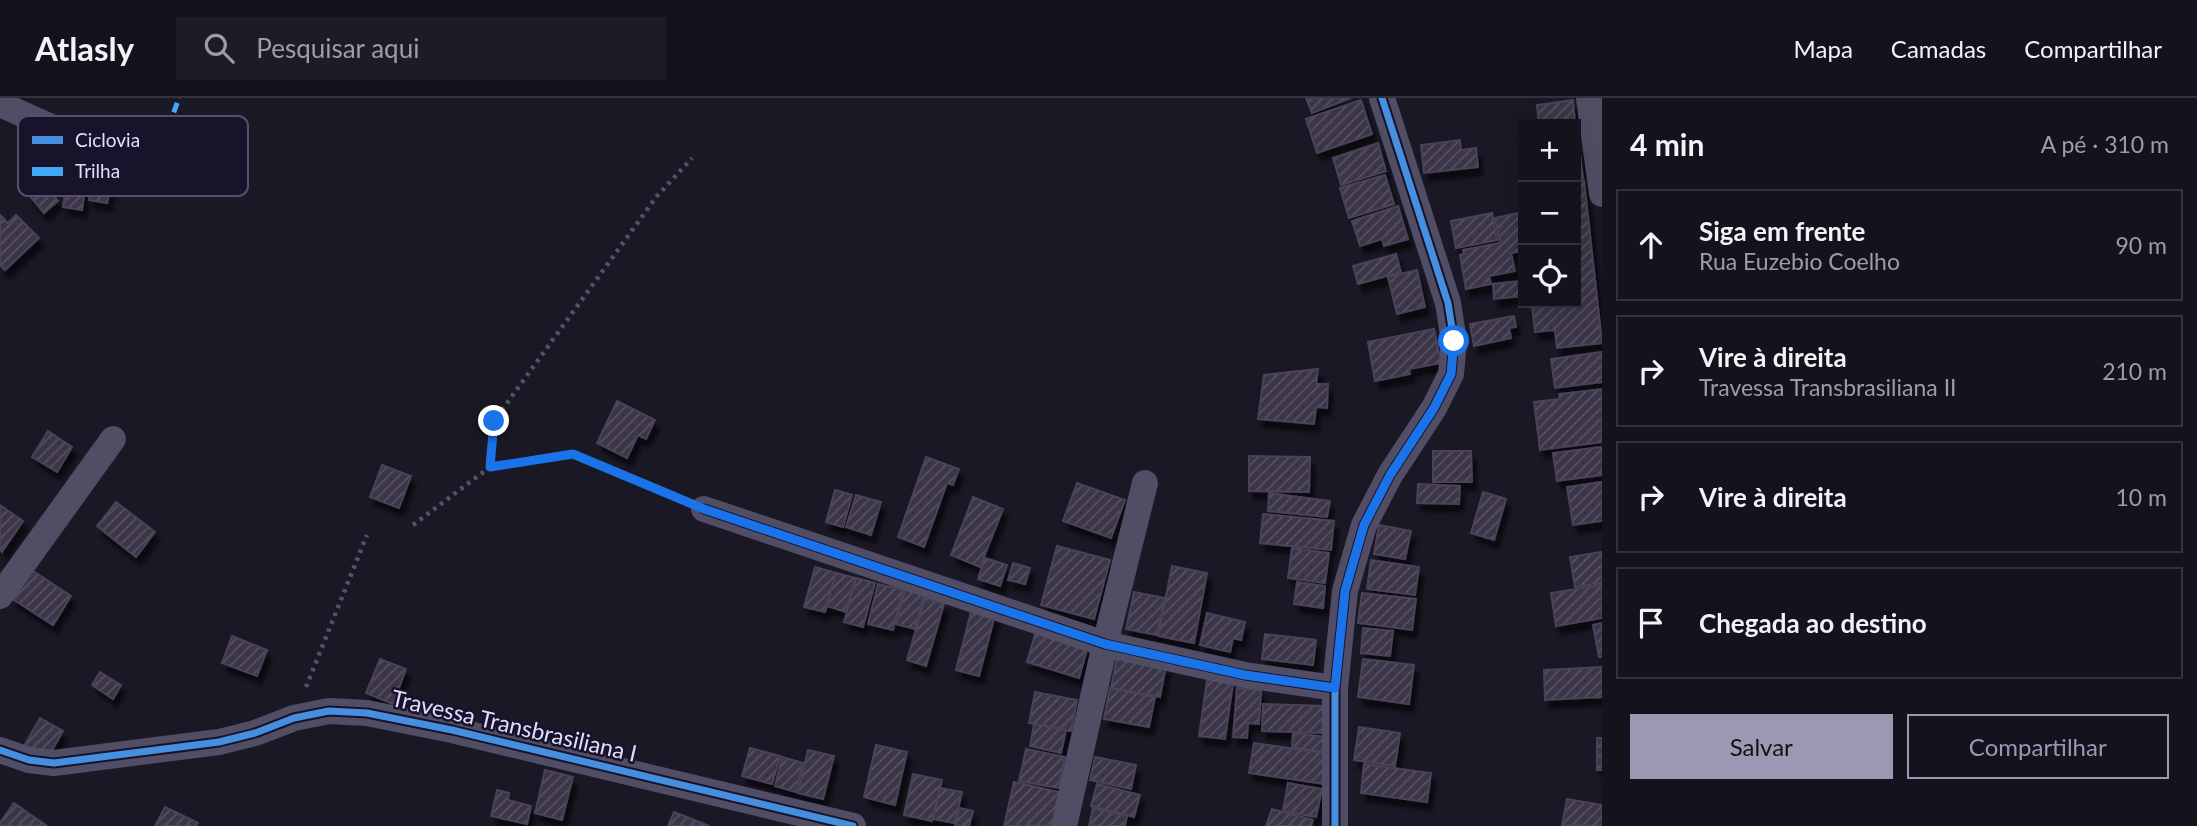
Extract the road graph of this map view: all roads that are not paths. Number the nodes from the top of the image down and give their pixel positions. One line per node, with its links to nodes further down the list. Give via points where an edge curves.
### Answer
1 (1382, 98): 11 (street, via 1448,303 1454,341 1451,374 1364,525 1345,591)
2 (1589, 98): 5 (street)
3 (0, 104): 4 (street)
4 (27, 116)
5 (1602, 194)
6 (113, 439): 9 (street)
7 (1145, 483): 10 (street)
8 (704, 509): 10 (street)
9 (0, 596)
10 (1105, 644): 11 (street, via 1245,675); 14 (street)
11 (1335, 688): 15 (street)
12 (0, 750): 13 (street, Travessa Transbrasiliana I, via 54,763 219,742 329,711 366,713)
13 (853, 826)
14 (1064, 826)
15 (1335, 826)

